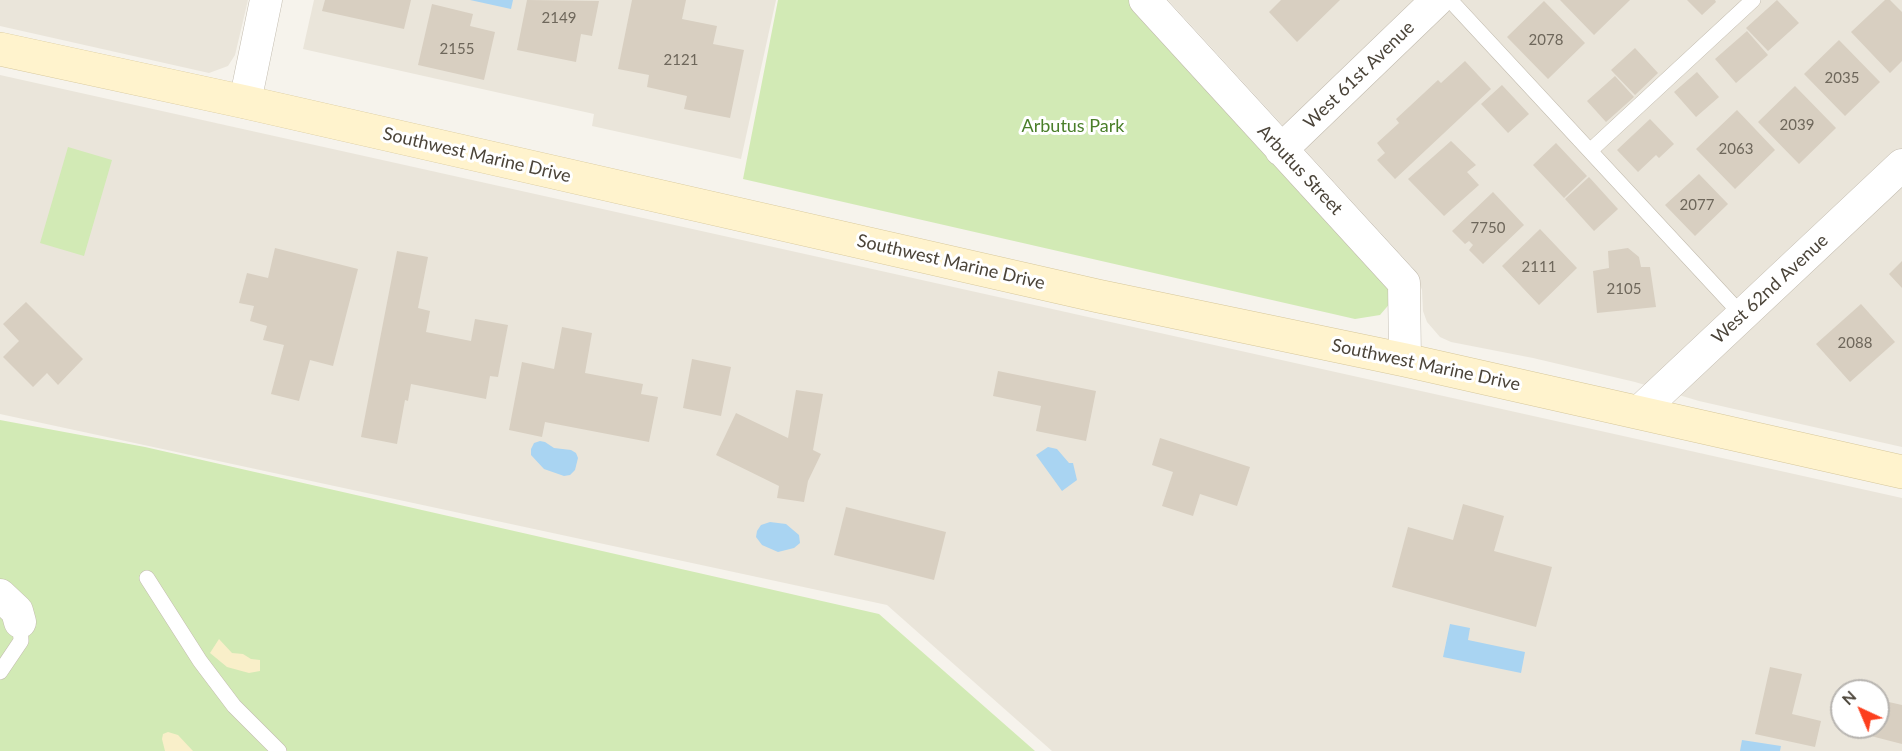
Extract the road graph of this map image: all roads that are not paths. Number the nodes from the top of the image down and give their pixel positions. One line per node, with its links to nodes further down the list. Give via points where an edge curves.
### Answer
1 (266, 0): 7 (street)
2 (1145, 0): 8 (street, Arbutus Street)
3 (1437, 0): 8 (street, West 61st Avenue)
4 (1450, 0): 9 (lane)
5 (1753, 0): 9 (lane)
6 (0, 49): 7 (main road, Southwest Marine Drive)
7 (245, 102): 12 (main road, Southwest Marine Drive, via 1098,296)
8 (1281, 150): 12 (street, Arbutus Street, via 1404,283)
9 (1591, 150): 11 (lane)
10 (1902, 165): 11 (street, West 62nd Avenue)
11 (1742, 315): 13 (street, West 62nd Avenue)
12 (1405, 360): 13 (main road, Southwest Marine Drive)
13 (1639, 412): 14 (main road, Southwest Marine Drive)
14 (1902, 472)
15 (147, 579): 19 (lane, via 227,697)
16 (0, 596): 17 (street, via 17,611)
17 (20, 622): 18 (lane, via 21,641)
18 (0, 672)
19 (279, 751)

